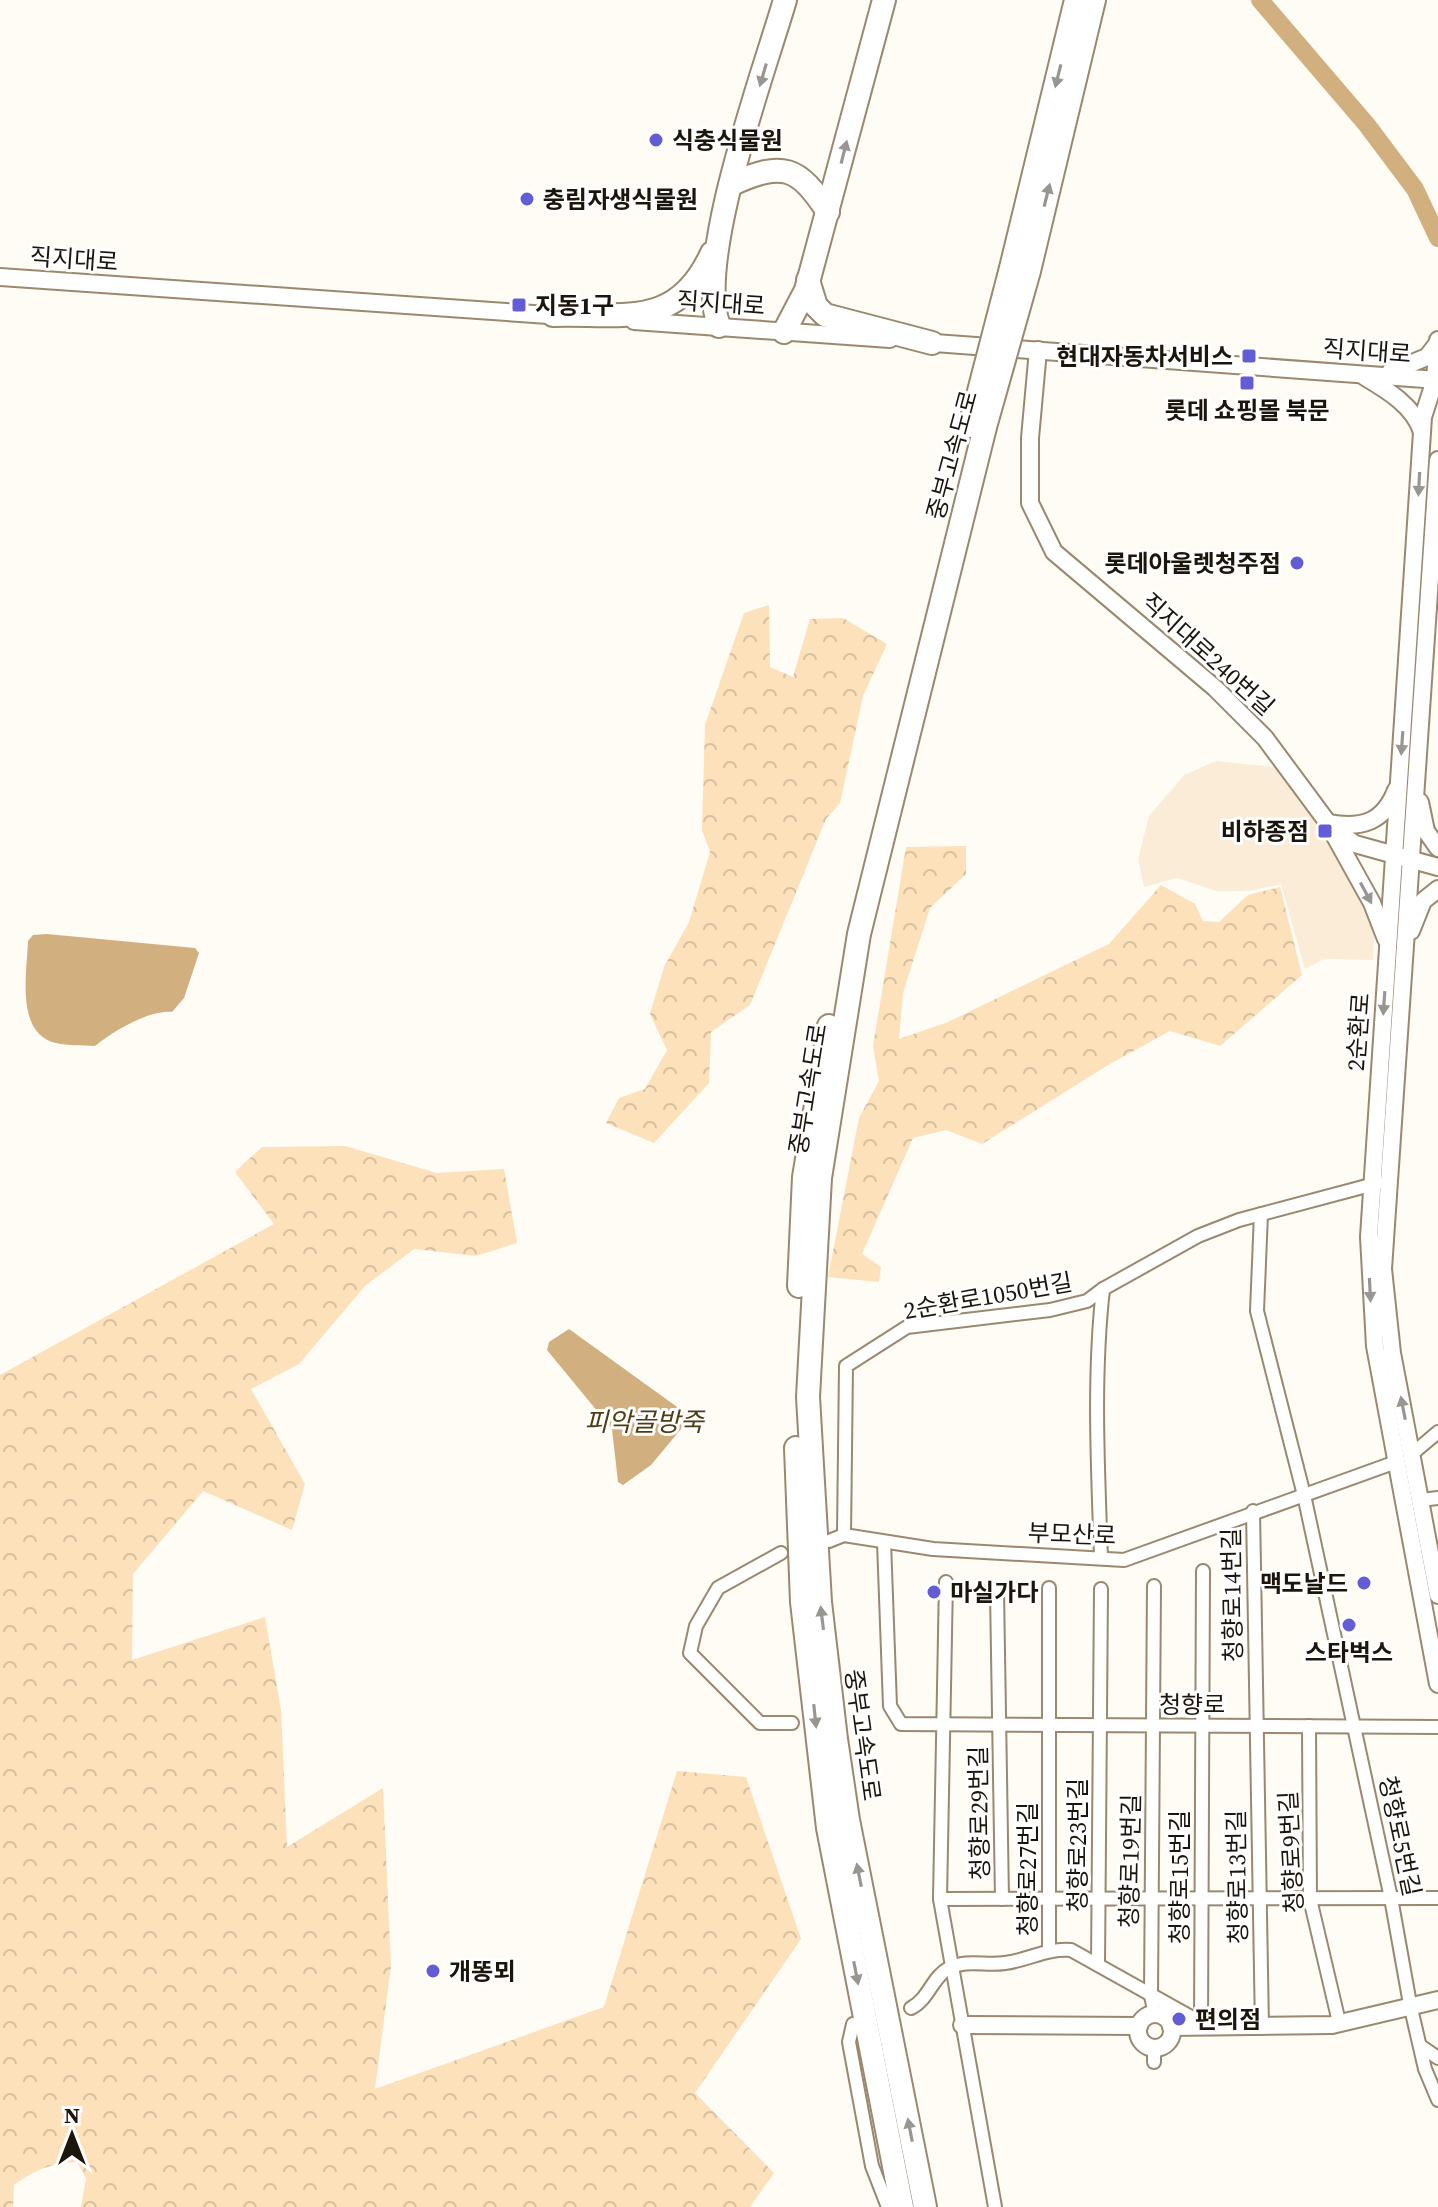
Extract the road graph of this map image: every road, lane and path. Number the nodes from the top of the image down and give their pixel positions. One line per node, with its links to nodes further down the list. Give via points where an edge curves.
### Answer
1 (1076, 0): 8 (highway, 중부고속도로, one-way to 8)
2 (1094, 0): 8 (highway, 중부고속도로, one-way to 2)
3 (786, 4): 5 (highway, one-way to 5)
4 (881, 4): 6 (highway, one-way to 4)
5 (732, 184): 6 (highway, via 762,171 790,171 811,187); 7 (highway)
6 (828, 212): 10 (highway)
7 (717, 241): 11 (highway, via 686,293 670,306 647,313); 12 (highway, via 712,300)
8 (1020, 269): 20 (highway, 중부고속도로, bridge)
9 (0, 277): 11 (main road, 직지대로)
10 (808, 280): 13 (highway); 15 (highway, via 816,306 825,315)
11 (553, 315): 12 (main road, 직지대로)
12 (719, 326): 13 (main road, 직지대로)
13 (784, 332): 15 (main road, 직지대로)
14 (1438, 339): 17 (main road, via 1431,354 1411,366); 18 (main road, 2순환로)
15 (932, 343): 16 (main road, 직지대로)
16 (1038, 350): 17 (main road, 직지대로); 25 (main road, 직지대로240번길, via 1030,503 1054,552 1215,688 1286,763)
17 (1360, 374): 18 (main road, 직지대로); 21 (main road, via 1405,406)
18 (1436, 380): 19 (main road, 2순환로); 21 (main road, 2순환로)
19 (1438, 401)
20 (978, 426): 96 (highway, 중부고속도로, one-way to 96, via 845,930 804,1177 794,1397 802,1602 828,1828); 97 (highway, 중부고속도로, one-way to 20, via 836,1739 820,1602 808,1397 820,1178 859,934)
21 (1422, 433): 24 (main road, 2순환로, one-way to 24)
22 (1438, 460): 23 (main road, 2순환로)
23 (1419, 738): 27 (main road, via 1422,818); 28 (main road, 2순환로)
24 (1400, 779): 25 (main road, via 1382,816 1359,826); 28 (main road, 2순환로)
25 (1328, 823): 26 (main road, 직지대로240번길)
26 (1347, 844): 28 (main road, 직지대로240번길); 31 (main road, one-way to 31)
27 (1438, 848)
28 (1402, 857): 29 (main road, 직지대로240번길); 31 (main road, 2순환로); 32 (main road, 2순환로)
29 (1438, 867)
30 (1438, 889): 32 (main road, via 1417,911)
31 (1388, 945): 33 (main road, 2순환로, one-way to 33)
32 (1402, 963): 33 (main road, 2순환로)
33 (1379, 1183): 34 (street, 2순환로1050번길); 37 (main road, 2순환로, one-way to 33, via 1387,1315); 38 (main road, 2순환로, one-way to 38, via 1371,1311)
34 (1261, 1214): 35 (street, 2순환로1050번길, via 1198,1236); 39 (street, via 1257,1311)
35 (1103, 1289): 43 (street, 2순환로1050번길, via 1087,1301 1050,1310 907,1327 846,1366); 47 (street, via 1097,1445)
36 (1438, 1432): 37 (street)
37 (1412, 1454): 41 (main road, 2순환로)
38 (1396, 1462): 39 (street, 부모산로); 52 (main road, 2순환로)
39 (1304, 1495): 42 (street, 부모산로); 65 (street, 청향로5번길)
40 (1438, 1498): 41 (street)
41 (1421, 1500): 52 (main road, 2순환로)
42 (1253, 1511): 47 (street, 부모산로, via 1124,1560); 63 (street, 청향로14번길)
43 (844, 1535): 44 (street); 45 (street, 부모산로)
44 (829, 1541)
45 (884, 1542): 47 (street, 부모산로); 57 (street, 청향로, via 890,1706 901,1724)
46 (781, 1553): 56 (street, via 718,1588 696,1626 690,1653 760,1723)
47 (1101, 1558)
48 (1203, 1571): 62 (street, 청향로15번길)
49 (946, 1582): 57 (street)
50 (1154, 1586): 61 (street, 청향로19번길)
51 (1049, 1588): 59 (street, 청향로27번길)
52 (1433, 1588): 55 (main road, 2순환로)
53 (1101, 1589): 60 (street, 청향로23번길)
54 (997, 1591): 58 (street, 청향로29번길)
55 (1438, 1684)
56 (792, 1723)
57 (946, 1726): 58 (street, 청향로); 69 (street)
58 (999, 1726): 59 (street, 청향로); 70 (street, 청향로29번길)
59 (1049, 1726): 60 (street, 청향로); 71 (street, 청향로27번길)
60 (1100, 1726): 61 (street, 청향로); 72 (street, 청향로23번길)
61 (1153, 1726): 62 (street, 청향로); 73 (street, 청향로19번길)
62 (1202, 1726): 63 (street, 청향로); 74 (street, 청향로15번길)
63 (1256, 1726): 64 (street, 청향로); 75 (street, 청향로13번길)
64 (1309, 1726): 65 (street, 청향로); 76 (street, 청향로9번길)
65 (1355, 1727): 66 (street, 청향로); 67 (street, 청향로5번길)
66 (1438, 1727)
67 (1391, 1898): 68 (street); 76 (street); 82 (street, 청향로5번길)
68 (1438, 1898)
69 (940, 1899): 70 (street); 79 (street)
70 (1002, 1899): 71 (street)
71 (1049, 1899): 72 (street); 77 (street, 청향로27번길)
72 (1098, 1899): 73 (street); 78 (street, 청향로23번길)
73 (1151, 1899): 74 (street); 80 (street, 청향로19번길)
74 (1201, 1899): 75 (street); 90 (street, 청향로15번길)
75 (1260, 1899): 76 (street); 91 (street, 청향로13번길)
76 (1310, 1899): 85 (street, 청향로9번길)
77 (1049, 1948): 78 (street, via 1071,1950); 79 (street, 청향로27번길, via 1002,1964 977,1961)
78 (1098, 1965): 80 (street)
79 (952, 1967): 83 (street); 87 (street)
80 (1151, 1996): 84 (street, 청향로19번길); 90 (street)
81 (1438, 2000): 82 (main road)
82 (1410, 2004): 85 (main road); 92 (street, 청향로5번길)
83 (911, 2008)
84 (1155, 2014): 88 (main road); 89 (main road)
85 (1339, 2022): 91 (main road)
86 (853, 2024): 95 (street, via 849,2042 872,2166)
87 (962, 2025): 88 (main road); 98 (street)
88 (1139, 2026): 89 (main road, via 1141,2039 1154,2055 1168,2040)
89 (1171, 2027): 90 (main road)
90 (1201, 2027): 91 (main road)
91 (1262, 2028)
92 (1422, 2047): 93 (street); 94 (street, 청향로5번길)
93 (1437, 2056)
94 (1438, 2100)
95 (888, 2207)
96 (902, 2207)
97 (925, 2207)
98 (995, 2207)

